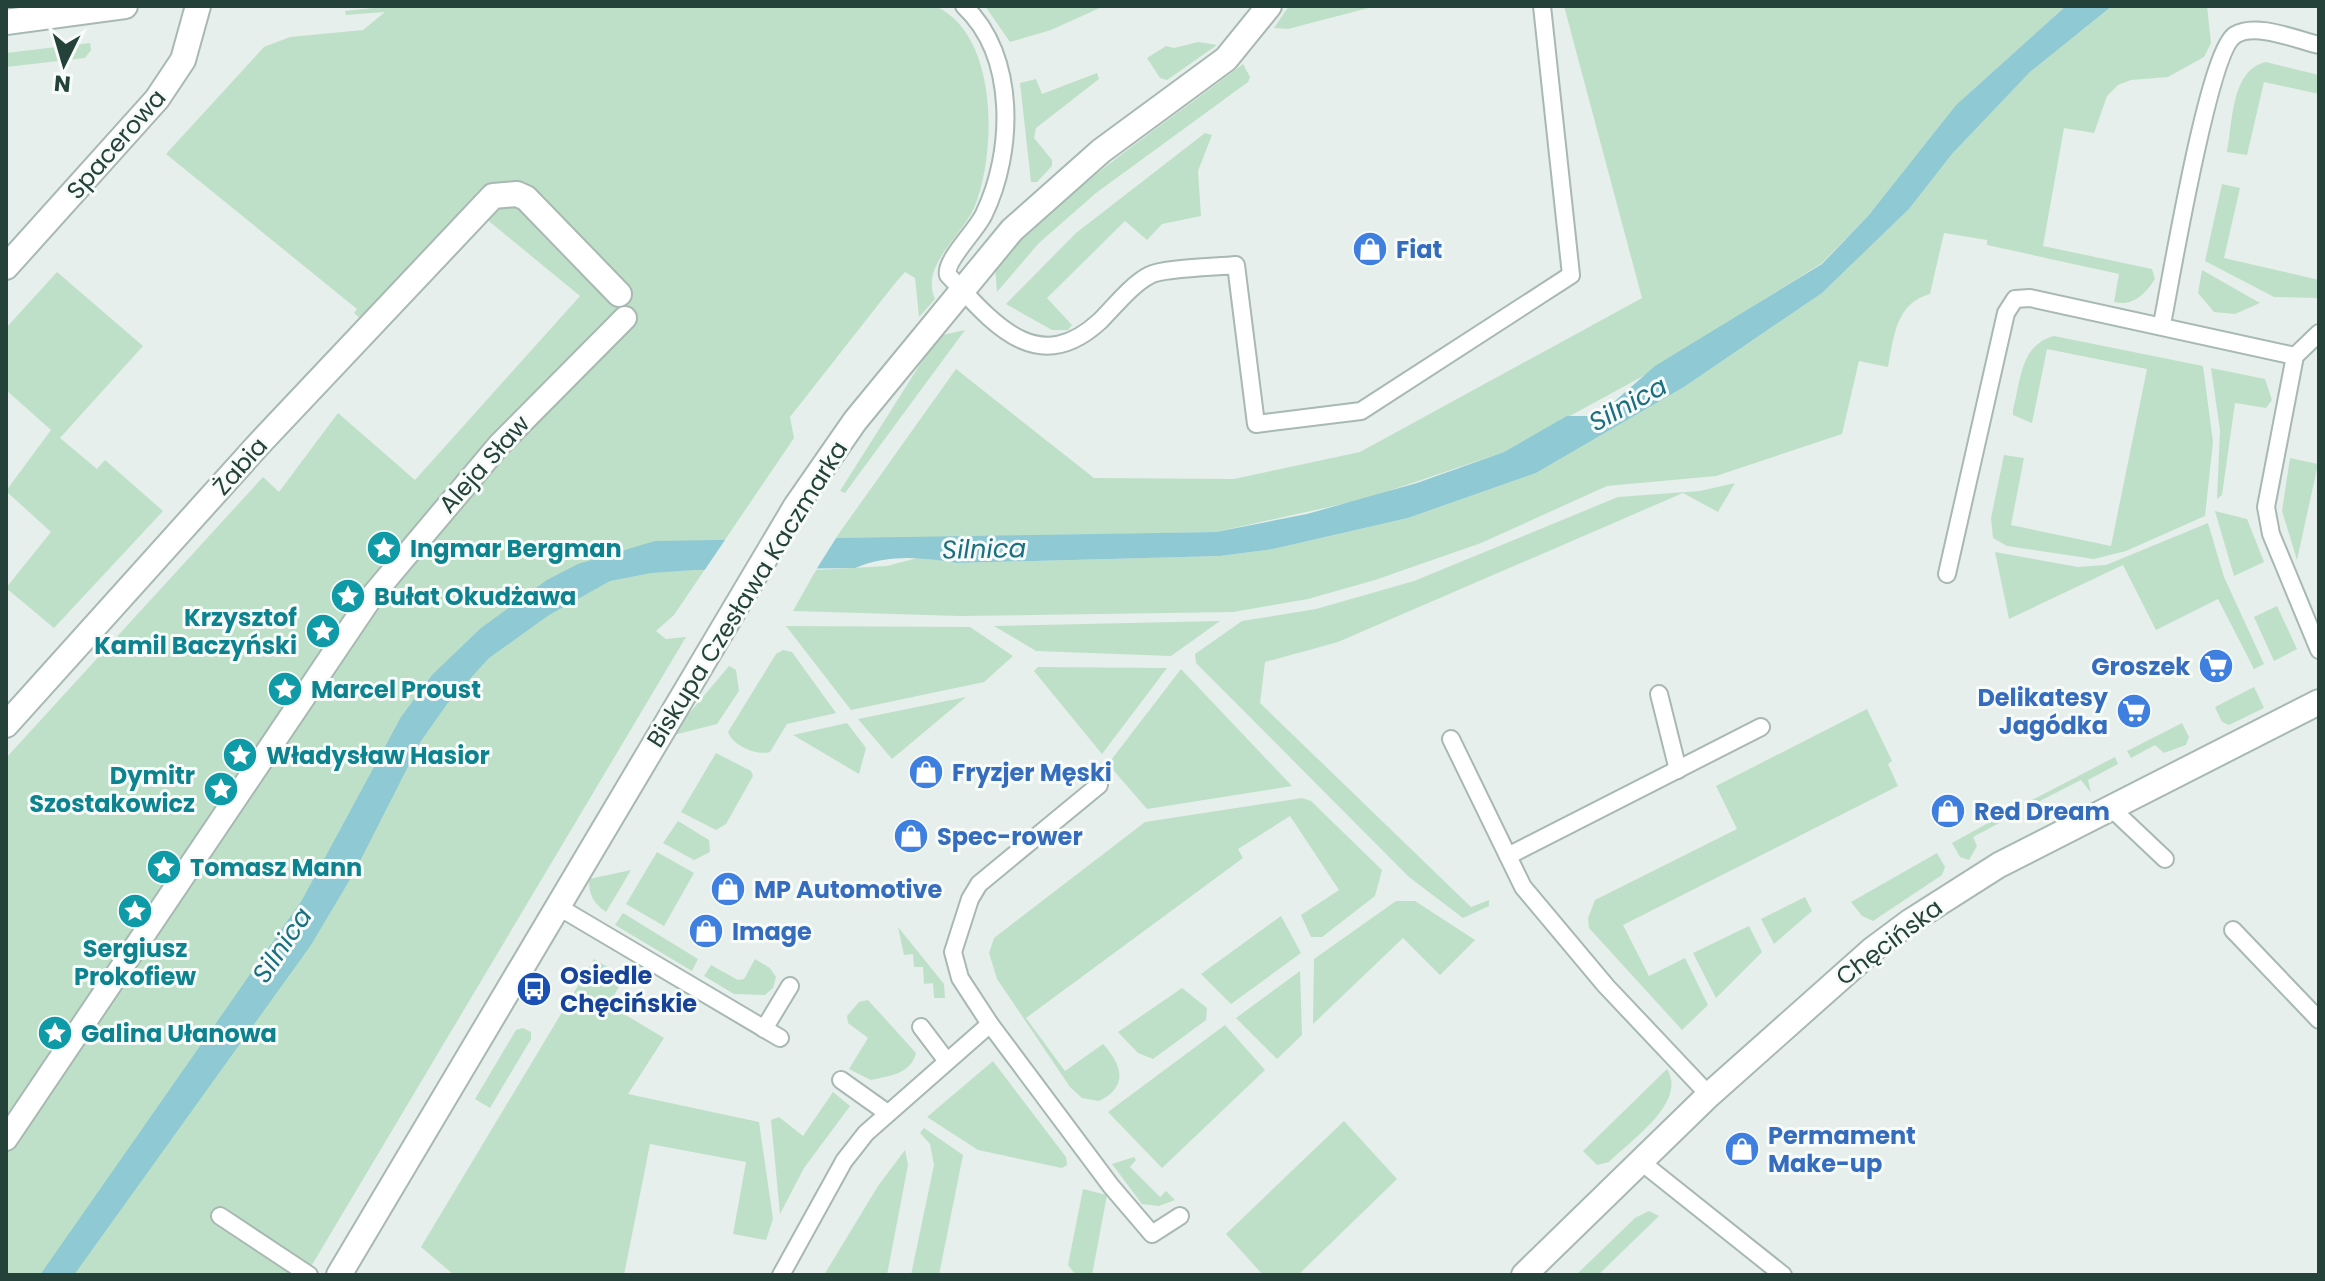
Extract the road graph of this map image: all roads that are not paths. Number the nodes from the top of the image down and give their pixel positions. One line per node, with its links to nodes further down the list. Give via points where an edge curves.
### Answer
1 (125, 6): 6 (street)
2 (198, 6): 8 (street, Spacerowa, via 183,60 157,99)
3 (964, 6): 9 (lane, via 992,45 1005,116 1001,164 990,200 946,269)
4 (1269, 6): 9 (street, Biskupa Czesława Kaczmarka, via 1226,59 1056,188)
5 (1542, 6): 9 (lane, via 1571,275 1361,411 1256,424 1236,265 1150,274 1091,329 1071,343 1046,348 1013,335)
6 (6, 22)
7 (2319, 45): 12 (lane, via 2252,30 2237,34 2224,47)
8 (6, 267)
9 (961, 288): 27 (street, Biskupa Czesława Kaczmarka, via 855,421 796,506)
10 (619, 294): 19 (street, Żabia, via 526,198 493,196 258,445)
11 (625, 318): 39 (street, Aleja Sław, via 499,445 372,596)
12 (2162, 324): 14 (lane); 15 (lane, via 2030,298 2012,301)
13 (2319, 333): 14 (lane)
14 (2295, 356): 16 (lane, via 2266,507 2271,534)
15 (1947, 574)
16 (2319, 650)
17 (1659, 694): 22 (lane)
18 (2319, 702): 24 (street, Chęcińska)
19 (6, 725)
20 (1761, 727): 22 (lane)
21 (1451, 739): 25 (lane)
22 (1678, 770): 25 (lane)
23 (1099, 785): 31 (lane, via 986,878 970,899 954,960)
24 (2110, 807): 26 (lane); 37 (street, Chęcińska, via 1999,865 1911,921)
25 (1508, 856): 37 (lane, via 1523,887 1606,986)
26 (2165, 859)
27 (557, 906): 33 (lane); 44 (street, Biskupa Czesława Kaczmarka)
28 (2233, 930): 30 (lane)
29 (790, 986): 33 (lane)
30 (2319, 1020)
31 (990, 1024): 35 (lane); 42 (lane, via 1152,1234)
32 (921, 1027): 35 (lane)
33 (764, 1029): 34 (lane)
34 (780, 1038)
35 (946, 1060): 38 (lane)
36 (841, 1080): 38 (lane)
37 (1709, 1095): 40 (street, Chęcińska)
38 (886, 1112): 45 (lane, via 844,1161)
39 (6, 1139)
40 (1640, 1161): 46 (street, Chęcińska); 47 (lane)
41 (220, 1216): 43 (lane)
42 (1180, 1216)
43 (309, 1275)
44 (339, 1275)
45 (781, 1275)
46 (1524, 1275)
47 (1783, 1275)

